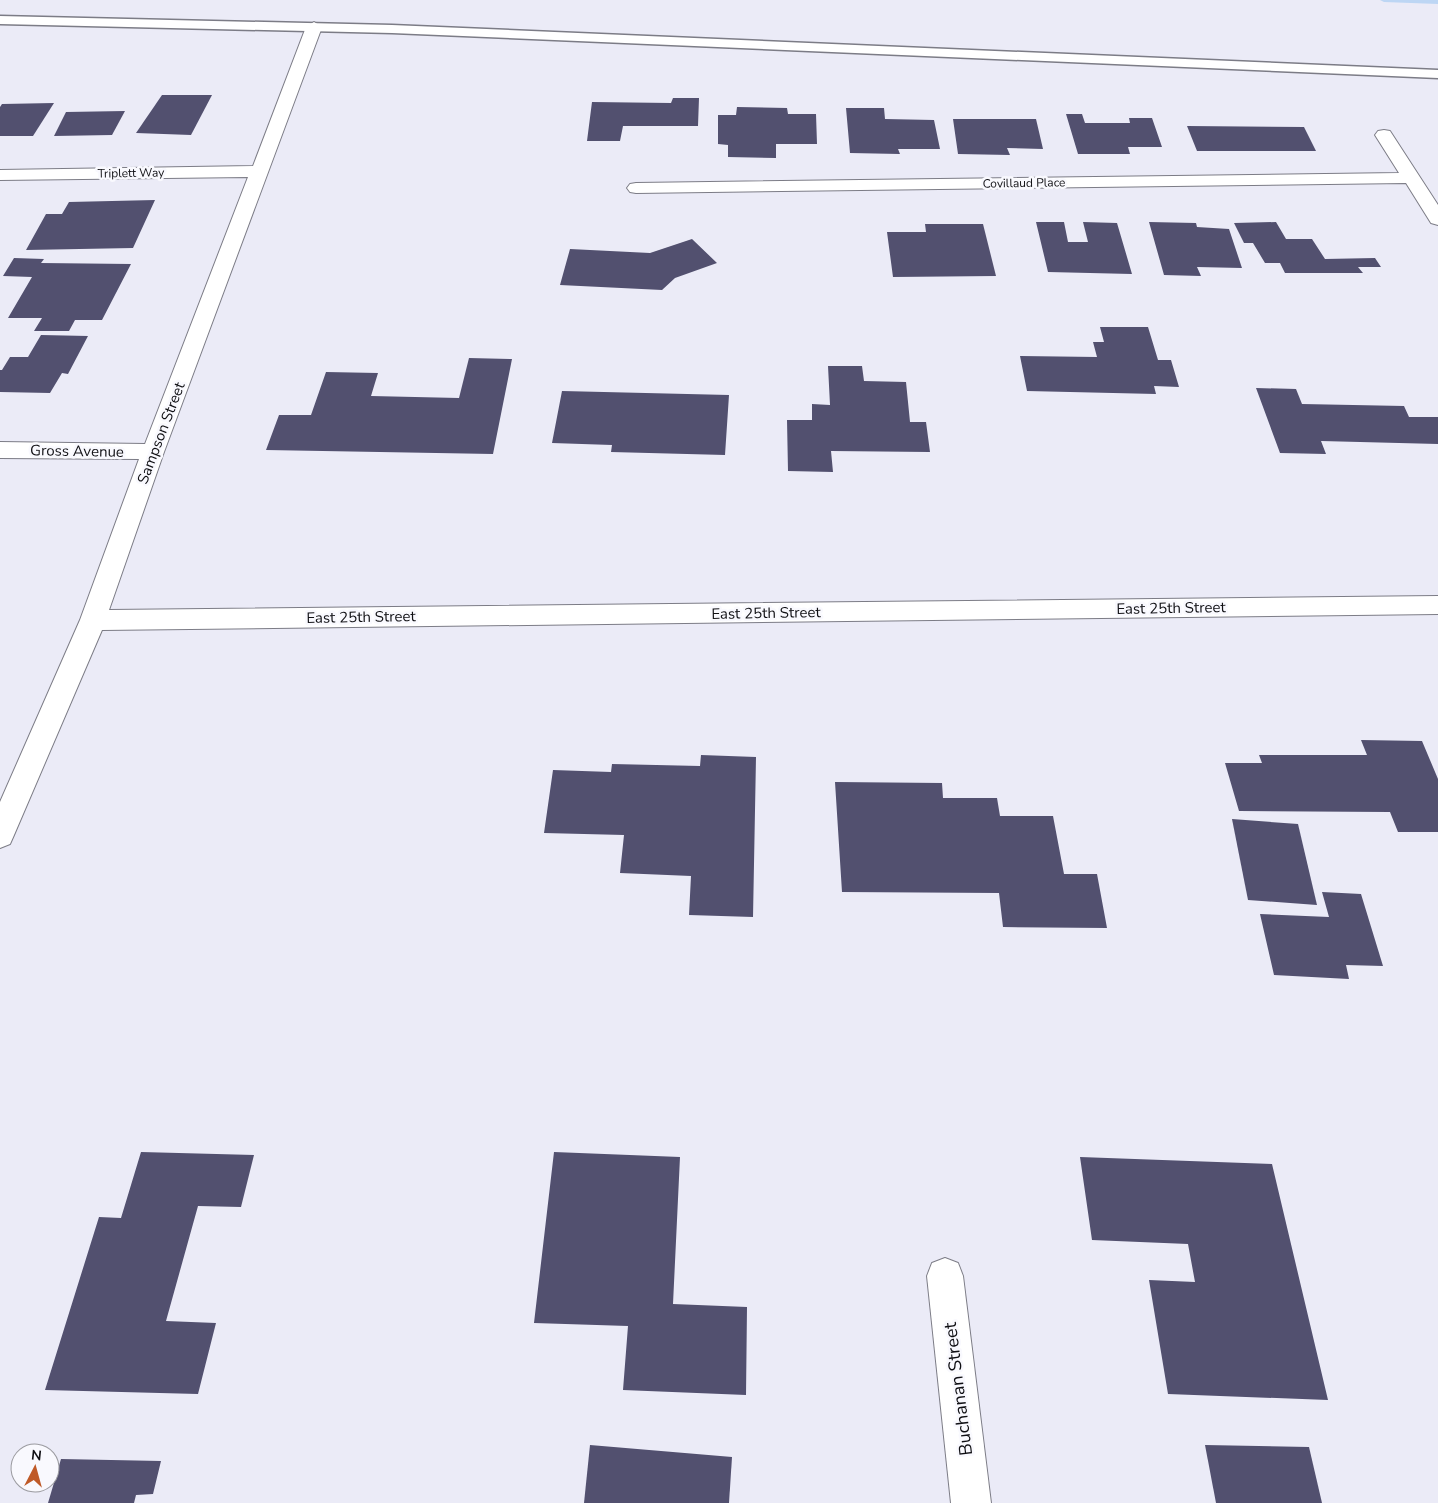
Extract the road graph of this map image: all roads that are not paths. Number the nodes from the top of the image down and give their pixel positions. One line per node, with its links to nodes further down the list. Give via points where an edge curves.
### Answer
1 (0, 20): 2 (lane)
2 (314, 27): 3 (lane); 5 (street, Sampson Street)
3 (1438, 74)
4 (1384, 134): 7 (street)
5 (261, 171): 6 (street, Triplett Way); 11 (street, Sampson Street)
6 (0, 175)
7 (1412, 178): 8 (street, Covillaud Place); 9 (street)
8 (636, 188)
9 (1438, 218)
10 (0, 450): 11 (street, Gross Avenue)
11 (153, 452): 13 (street, Sampson Street)
12 (1438, 605): 13 (street, East 25th Street)
13 (93, 620): 14 (street, Sampson Street)
14 (0, 835)
15 (945, 1276): 16 (street, Buchanan Street)
16 (971, 1503)

